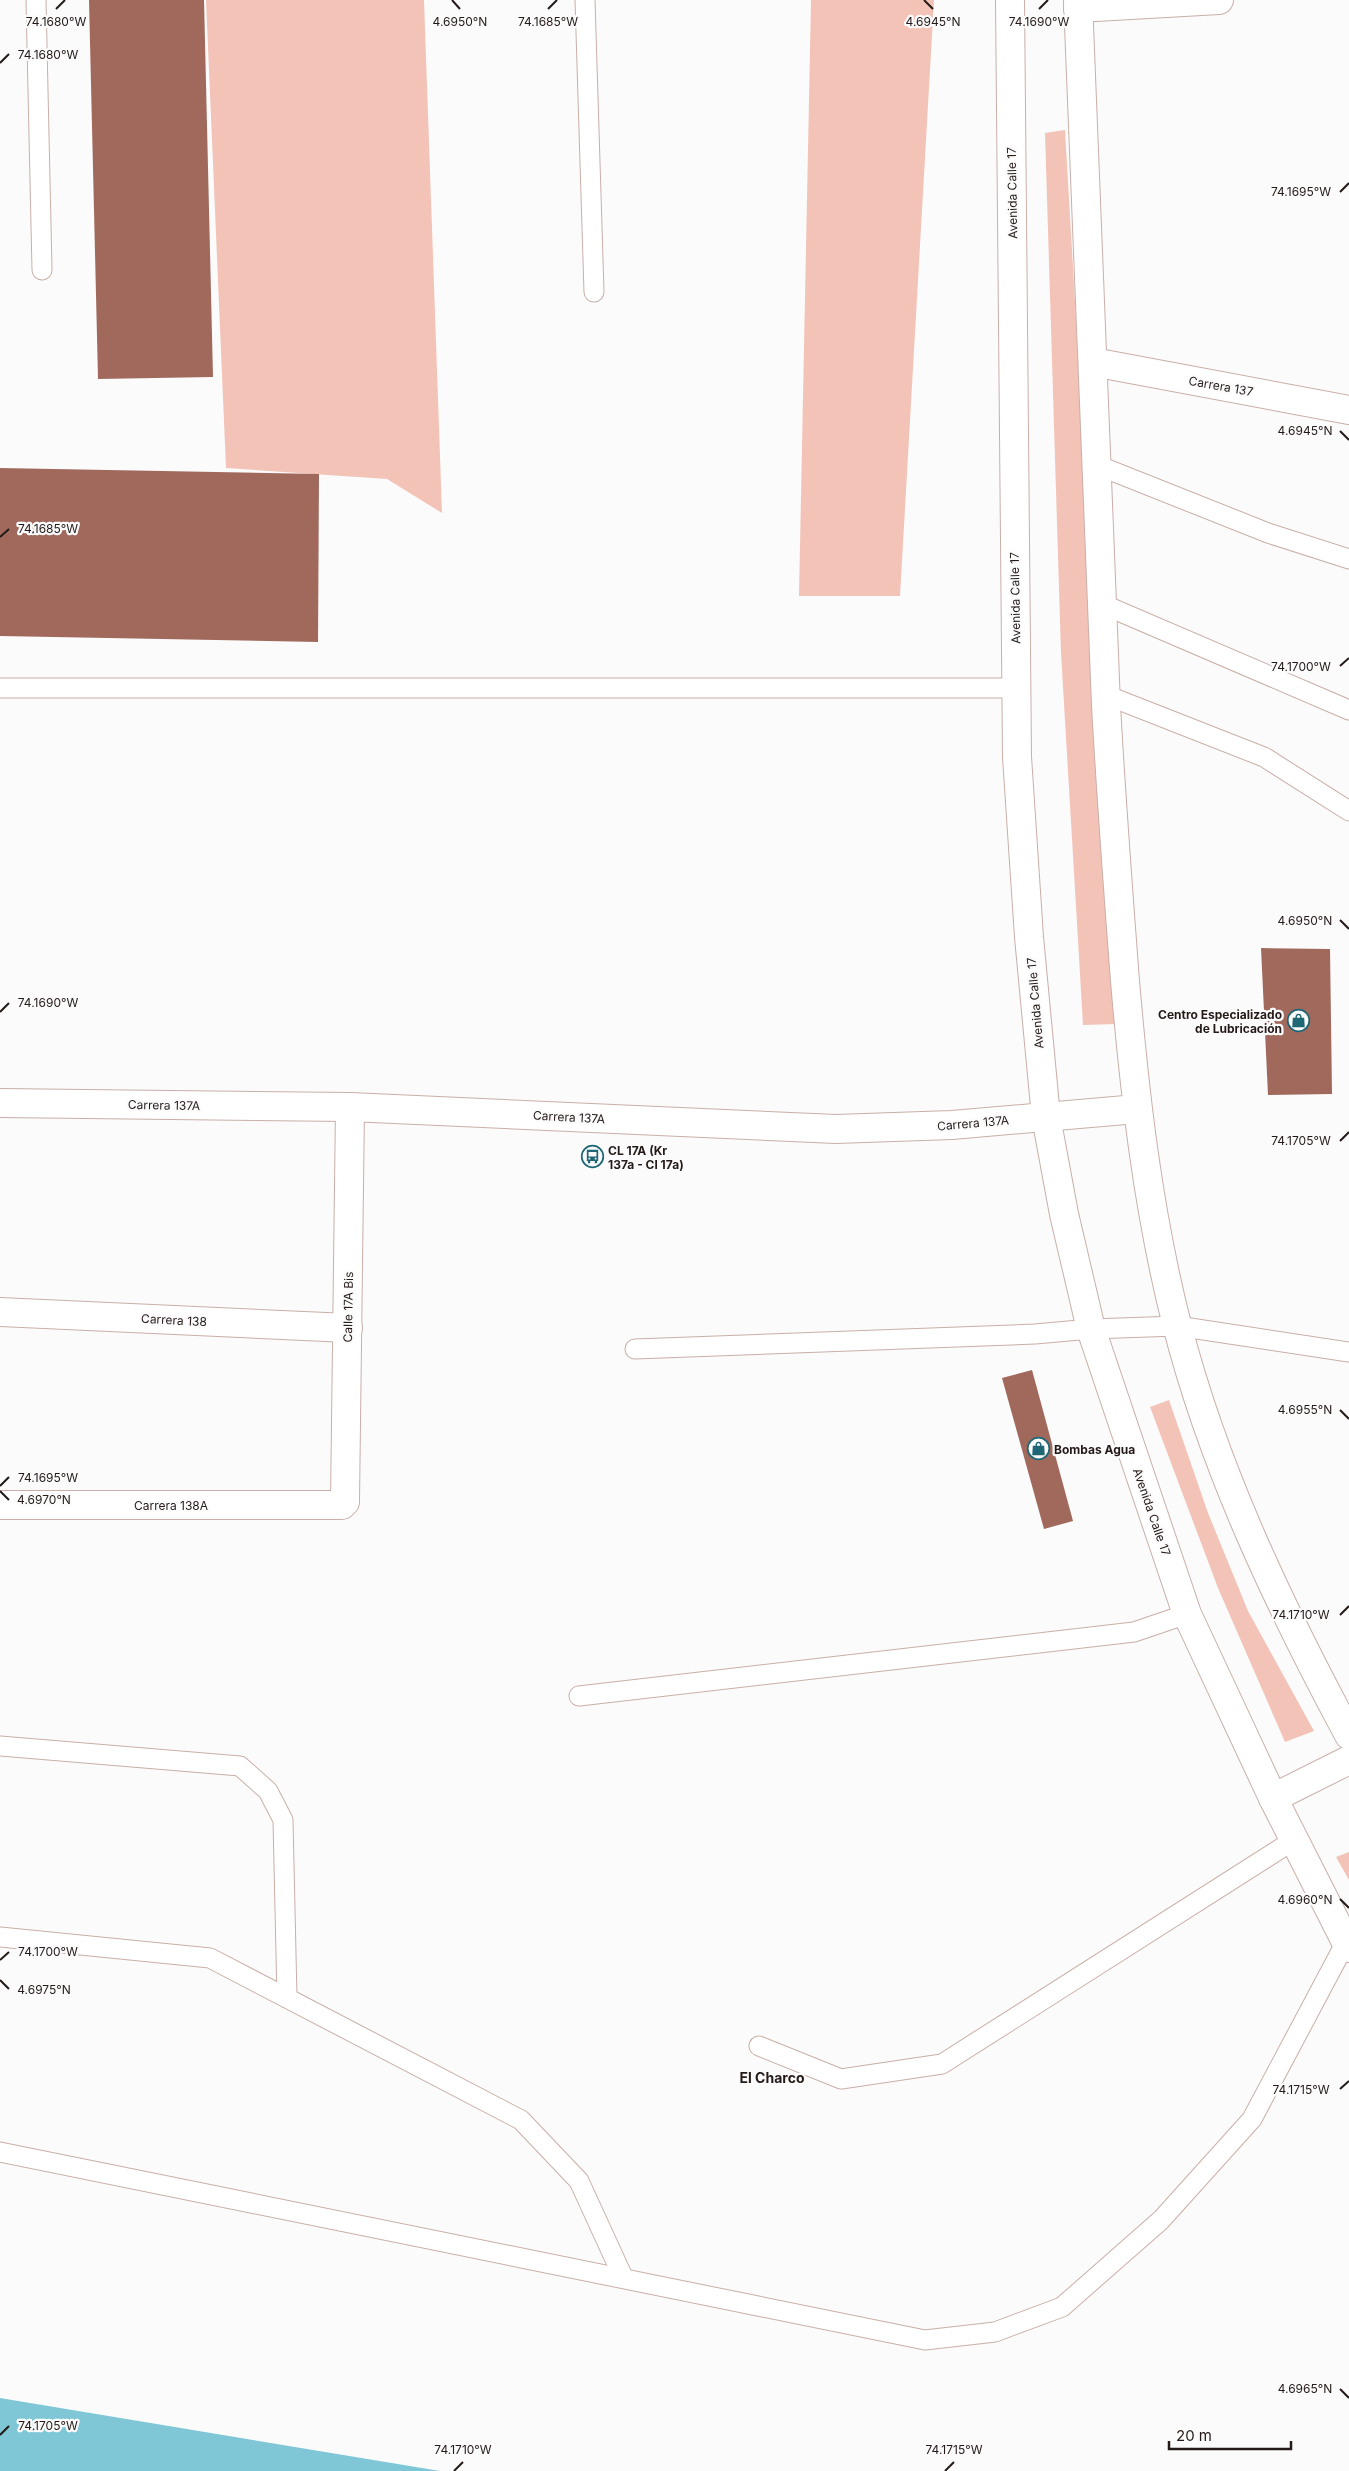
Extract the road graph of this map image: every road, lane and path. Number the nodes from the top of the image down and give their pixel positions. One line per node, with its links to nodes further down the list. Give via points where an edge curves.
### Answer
1 (36, 0): 6 (lane)
2 (585, 0): 7 (lane)
3 (1010, 0): 14 (main road, Avenida Calle 17)
4 (1220, 0): 5 (main road)
5 (1078, 4): 8 (main road)
6 (42, 270)
7 (594, 292)
8 (1093, 362): 9 (main road, Carrera 137); 10 (main road)
9 (1349, 410)
10 (1097, 465): 11 (lane, via 1268,532); 12 (main road)
11 (1349, 559)
12 (1102, 604): 15 (main road); 16 (lane)
13 (0, 688): 14 (lane)
14 (1016, 688): 21 (main road, Avenida Calle 17, via 1017,757 1029,937)
15 (1106, 695): 17 (lane, via 1264,757); 20 (main road, via 1112,820)
16 (1349, 710)
17 (1349, 811)
18 (0, 1104): 19 (main road, Carrera 137A)
19 (350, 1107): 21 (main road, Carrera 137A, via 836,1129 952,1125); 24 (main road, Calle 17A Bis)
20 (1137, 1109): 21 (main road, Carrera 137A); 23 (main road, via 1157,1237)
21 (1046, 1117): 25 (main road, Avenida Calle 17, via 1064,1214)
22 (0, 1312): 24 (main road, Carrera 138)
23 (1177, 1326): 25 (lane); 27 (lane); 32 (main road, via 1202,1412 1231,1488 1311,1662)
24 (348, 1328): 29 (main road, Calle 17A Bis, via 346,1499)
25 (1091, 1329): 26 (lane, via 1035,1334); 30 (main road, Avenida Calle 17)
26 (635, 1349)
27 (1349, 1352)
28 (0, 1505): 29 (main road, Carrera 138A)
29 (342, 1505)
30 (1187, 1614): 31 (lane, via 1134,1632); 35 (main road, Avenida Calle 17)
31 (579, 1696)
32 (1349, 1735)
33 (0, 1746): 39 (lane, via 240,1766 268,1791 283,1820)
34 (1349, 1760): 35 (main road)
35 (1273, 1798): 36 (main road, Avenida Calle 17)
36 (1294, 1840): 38 (main road, Avenida Calle 17); 40 (lane, via 942,2064 841,2079)
37 (0, 1937): 39 (lane, via 210,1958)
38 (1347, 1945): 42 (lane, via 1252,2119 1161,2220 1062,2307 995,2332 925,2340)
39 (287, 1998): 42 (lane, via 521,2120 579,2181)
40 (759, 2046)
41 (0, 2152): 42 (lane)
42 (623, 2276)

